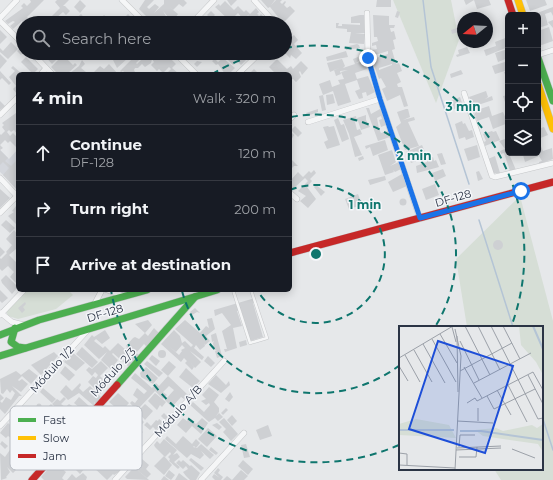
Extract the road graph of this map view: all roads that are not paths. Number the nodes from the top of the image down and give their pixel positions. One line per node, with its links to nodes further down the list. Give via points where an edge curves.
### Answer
1 (18, 0): 13 (street)
2 (122, 0): 10 (street)
3 (214, 0): 11 (street)
4 (254, 0): 12 (street)
5 (508, 0): 8 (main road)
6 (518, 0): 9 (main road)
7 (366, 12): 29 (street, via 368,58)
8 (513, 12)
9 (522, 12)
10 (138, 16)
11 (199, 16)
12 (269, 16)
13 (0, 19): 14 (street)
14 (16, 36)
15 (553, 50): 16 (street)
16 (541, 56)
17 (39, 60): 21 (street)
18 (182, 60): 24 (street)
19 (253, 60): 25 (street)
20 (541, 66): 30 (main road)
21 (46, 68): 22 (street); 23 (street)
22 (43, 72)
23 (50, 72)
24 (194, 72)
25 (240, 72)
26 (464, 93): 34 (street, via 492,176)
27 (541, 93): 33 (main road)
28 (16, 99): 31 (street)
29 (380, 99): 32 (street); 42 (street)
30 (553, 101)
31 (0, 115)
32 (308, 122)
33 (553, 129)
34 (553, 164)
35 (0, 178): 37 (street)
36 (553, 182): 42 (main road, DF-128 / DF-128)
37 (16, 194)
38 (292, 195): 40 (street)
39 (16, 198): 41 (street)
40 (297, 199)
41 (0, 213)
42 (420, 218): 43 (main road, DF-128 / DF-128)
43 (292, 252)
44 (22, 292): 55 (street)
45 (101, 292): 54 (street)
46 (113, 292): 52 (street)
47 (140, 292): 52 (main road, DF-128 / DF-128)
48 (198, 292): 53 (main road, Módulo 2/3)
49 (211, 292): 53 (main road, DF-128 / DF-128)
50 (234, 292): 51 (lane, via 250,343 266,338)
51 (252, 292)
52 (125, 296): 54 (main road, DF-128 / DF-128)
53 (195, 297): 58 (main road, DF-128 / DF-128); 64 (main road, Módulo 2/3)
54 (94, 305): 56 (main road, DF-128 / DF-128)
55 (1, 314): 56 (street, via 12,322)
56 (24, 325): 57 (main road, DF-128 / DF-128)
57 (15, 328): 59 (main road, DF-128 / DF-128); 60 (main road, via 11,342 18,348)
58 (88, 329): 60 (main road, DF-128 / DF-128); 63 (street, Módulo 1/2)
59 (0, 335)
60 (25, 348): 61 (main road, DF-128 / DF-128)
61 (0, 356)
62 (224, 361): 68 (street, Módulo A/B)
63 (18, 406)
64 (98, 406)
65 (10, 415): 66 (street, Módulo 1/2)
66 (0, 426)
67 (244, 433): 73 (street)
68 (142, 451)
69 (41, 470): 71 (main road, Módulo 2/3)
70 (124, 470): 72 (street, Módulo A/B)
71 (32, 480)
72 (115, 480)
73 (201, 480)

